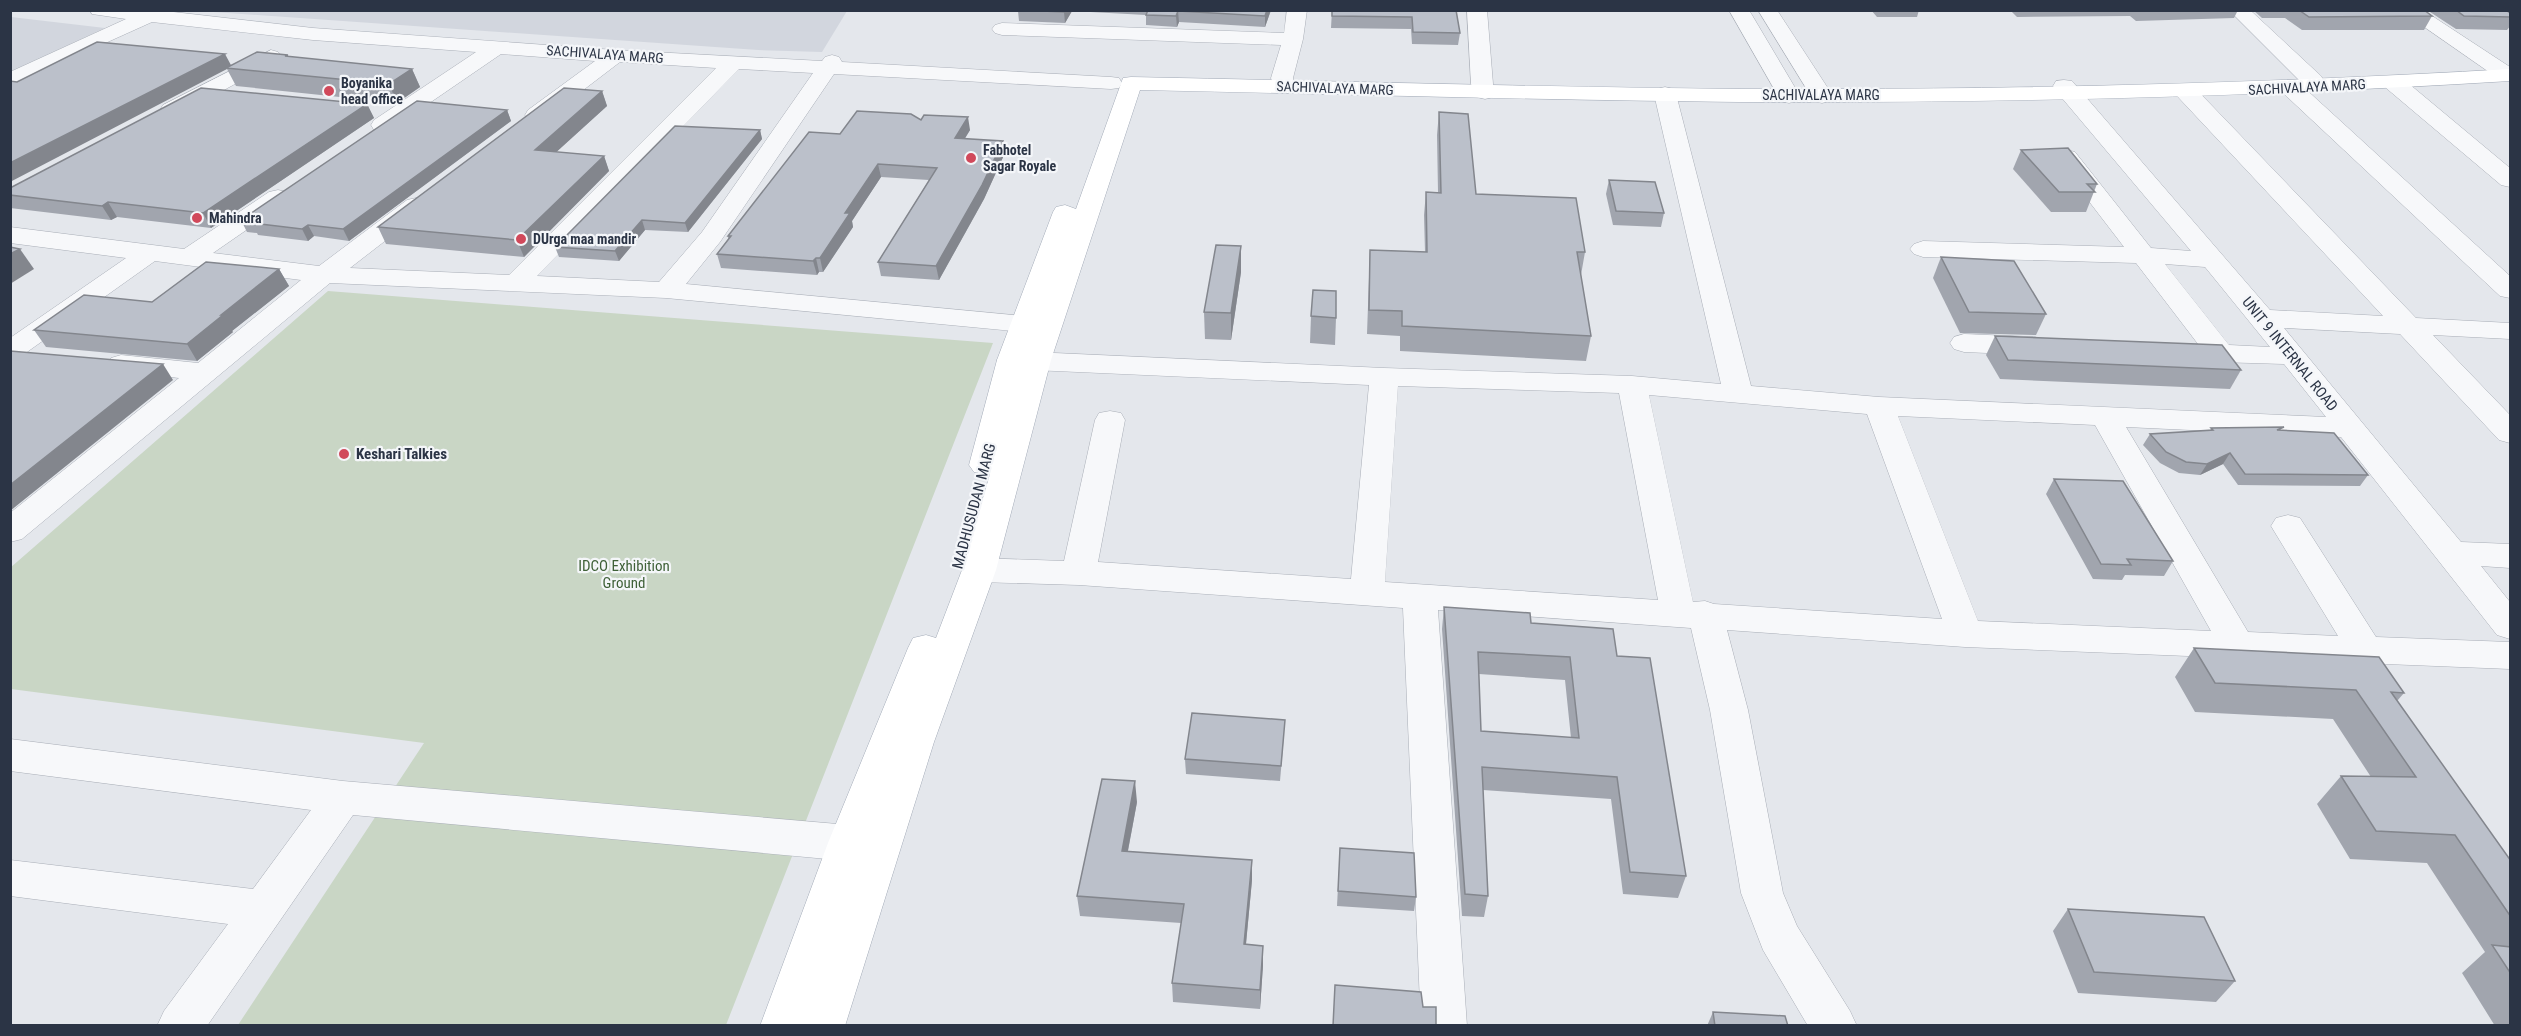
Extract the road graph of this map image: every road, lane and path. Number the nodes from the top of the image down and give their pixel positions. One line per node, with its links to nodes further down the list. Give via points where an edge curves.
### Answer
1 (99, 10): 9 (street, SACHIVALAYA MARG)
2 (1085, 10): 11 (street)
3 (1297, 10): 12 (street)
4 (1477, 10): 24 (street)
5 (1739, 10): 26 (street)
6 (1767, 10): 27 (street)
7 (2238, 10): 23 (street)
8 (2409, 10): 18 (street)
9 (158, 13): 10 (street, SACHIVALAYA MARG); 20 (street)
10 (321, 30): 14 (street, SACHIVALAYA MARG); 17 (street, SACHIVALAYA MARG); 28 (street)
11 (1073, 31): 12 (street, via 1129,26); 13 (street)
12 (1293, 39): 21 (street)
13 (1000, 43): 17 (street, SACHIVALAYA MARG); 19 (street, SACHIVALAYA MARG)
14 (497, 47): 15 (street, SACHIVALAYA MARG); 33 (street)
15 (615, 56): 16 (street, SACHIVALAYA MARG); 35 (street)
16 (734, 62): 17 (street, SACHIVALAYA MARG); 48 (street)
17 (830, 64): 19 (street, SACHIVALAYA MARG); 49 (street, via 711,237)
18 (2507, 71): 22 (main road, SACHIVALAYA MARG); 23 (main road, SACHIVALAYA MARG)
19 (1122, 78): 21 (main road, SACHIVALAYA MARG); 52 (main road, MADHUSUDAN MARG); 62 (main road, MADHUSUDAN MARG)
20 (10, 80)
21 (1282, 82): 24 (main road, SACHIVALAYA MARG)
22 (2394, 83): 23 (main road, SACHIVALAYA MARG); 38 (street)
23 (2302, 85): 25 (main road, SACHIVALAYA MARG); 29 (main road, SACHIVALAYA MARG); 50 (street)
24 (1483, 88): 26 (main road, SACHIVALAYA MARG); 30 (main road, SACHIVALAYA MARG)
25 (2068, 90): 27 (main road, SACHIVALAYA MARG); 29 (main road, SACHIVALAYA MARG); 46 (street, UNIT 9 INTERNAL ROAD)
26 (1786, 91): 27 (main road, SACHIVALAYA MARG); 30 (main road, SACHIVALAYA MARG)
27 (1819, 91)
28 (204, 92): 31 (street); 34 (street)
29 (2186, 92): 53 (street)
30 (1665, 94): 67 (street)
31 (238, 96)
32 (367, 109): 33 (street)
33 (402, 112): 36 (street)
34 (153, 119)
35 (519, 128)
36 (363, 139)
37 (2063, 151): 44 (street)
38 (2511, 180)
39 (296, 184): 45 (street)
40 (433, 192): 47 (street)
41 (10, 235): 43 (street)
42 (1923, 249): 44 (street)
43 (150, 253): 45 (street); 58 (street)
44 (2144, 255): 46 (street); 59 (street)
45 (190, 257): 47 (street)
46 (2213, 260): 51 (street, UNIT 9 INTERNAL ROAD)
47 (324, 275): 48 (street); 64 (street)
48 (515, 284): 49 (street)
49 (666, 290): 52 (street)
50 (2511, 290)
51 (2262, 318): 53 (street); 60 (street, UNIT 9 INTERNAL ROAD)
52 (1024, 324): 62 (main road, MADHUSUDAN MARG)
53 (2409, 326): 54 (street); 72 (street)
54 (2511, 331)
55 (1964, 344): 56 (street)
56 (2057, 347)
57 (2162, 351): 59 (street)
58 (10, 352): 61 (street)
59 (2220, 353): 60 (street)
60 (2291, 356): 71 (street, UNIT 9 INTERNAL ROAD)
61 (45, 357)
62 (1024, 360): 65 (street); 77 (main road, MADHUSUDAN MARG); 89 (main road, MADHUSUDAN MARG, via 961,562)
63 (91, 361): 64 (street)
64 (206, 372): 73 (street)
65 (1384, 377): 66 (street); 79 (street)
66 (1632, 385): 67 (street); 81 (street)
67 (1738, 393): 68 (street)
68 (1879, 406): 69 (street); 83 (street)
69 (2106, 418): 71 (street); 84 (street)
70 (1110, 420): 78 (street)
71 (2351, 428): 75 (street, UNIT 9 INTERNAL ROAD)
72 (2511, 433)
73 (16, 522)
74 (2288, 526): 85 (street)
75 (2450, 553): 76 (street); 82 (street, UNIT 9 INTERNAL ROAD)
76 (2511, 556)
77 (979, 570): 78 (street); 94 (main road, MADHUSUDAN MARG, via 915,742)
78 (1080, 573): 79 (street)
79 (1367, 594): 80 (street)
80 (1420, 598): 81 (street); 95 (street)
81 (1692, 614): 83 (street); 96 (street, via 1729,710 1762,892 1779,936)
82 (2511, 626)
83 (1965, 634): 84 (street)
84 (2237, 645): 85 (street)
85 (2366, 651): 86 (street)
86 (2511, 656)
87 (10, 755): 88 (street)
88 (342, 798): 89 (street); 91 (street)
89 (849, 843): 93 (main road, MADHUSUDAN MARG)
90 (10, 878): 91 (street)
91 (263, 909): 92 (street)
92 (180, 1026)
93 (783, 1026)
94 (822, 1026)
95 (1444, 1026)
96 (1834, 1026)

